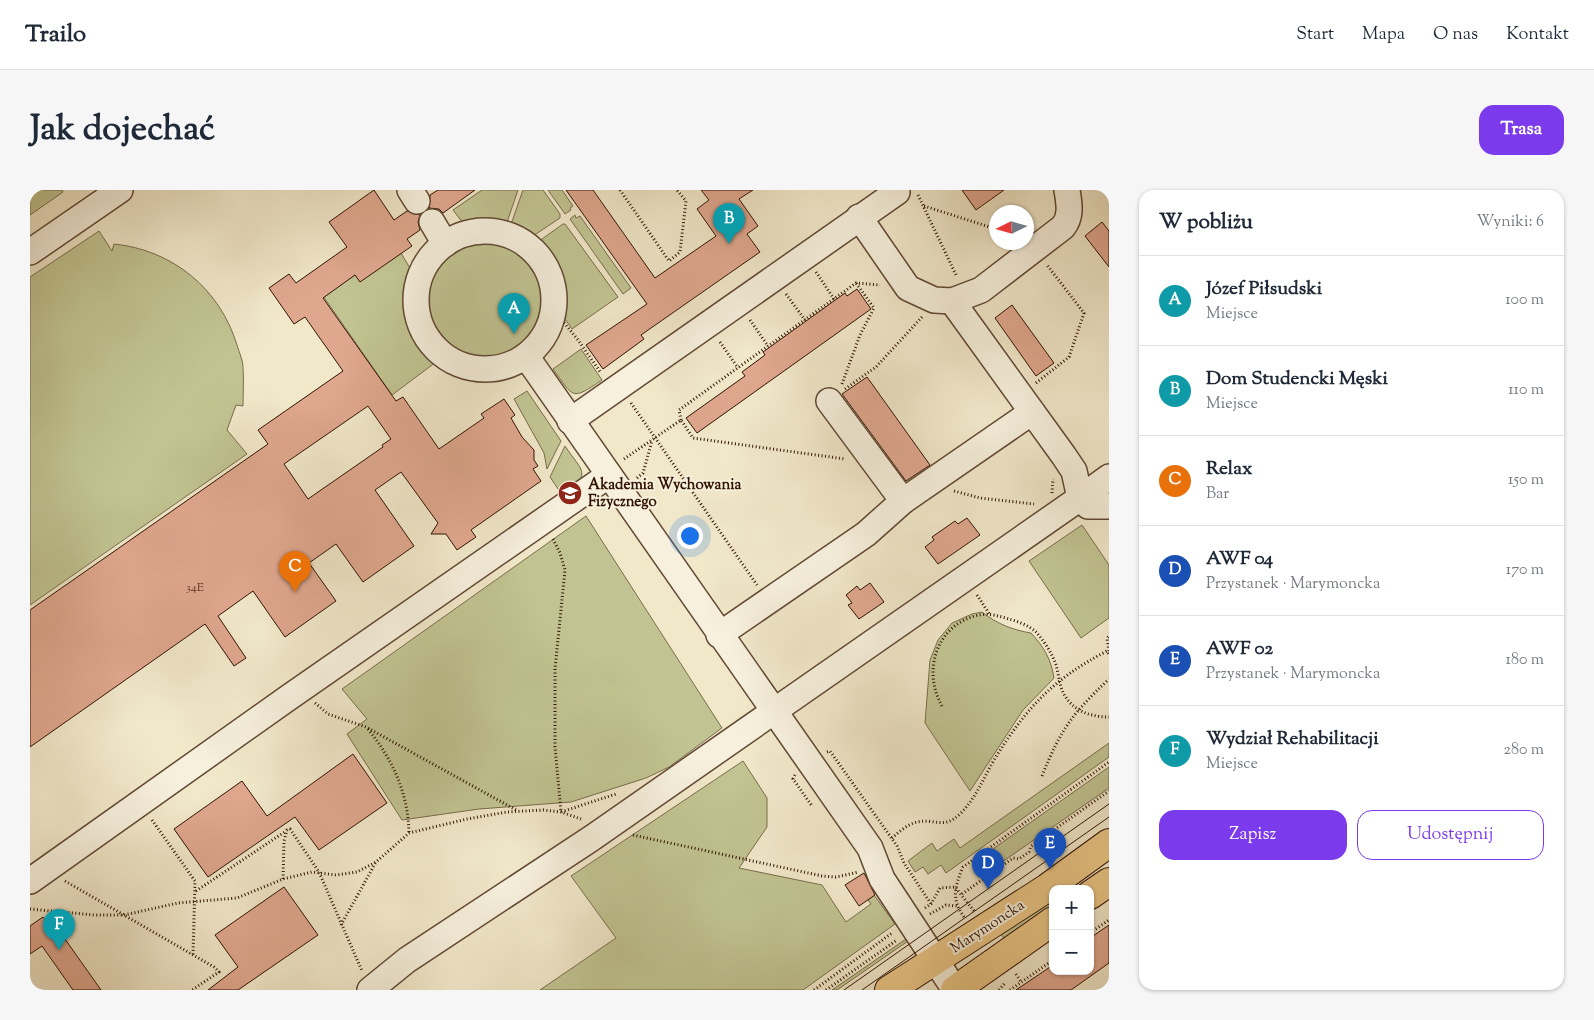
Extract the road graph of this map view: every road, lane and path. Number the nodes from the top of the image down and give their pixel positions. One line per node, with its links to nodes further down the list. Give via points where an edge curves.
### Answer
1 (120, 190): 13 (street)
2 (620, 190): 3 (path, via 669,261 680,252 686,201)
3 (677, 190)
4 (1067, 190): 11 (street, via 1068,221)
5 (906, 191): 6 (path); 7 (street)
6 (923, 206): 9 (path); 19 (path)
7 (859, 217): 14 (street); 17 (street)
8 (432, 222): 10 (street)
9 (989, 228)
10 (445, 244): 21 (street, via 467,233 488,231 509,235 542,261 551,280); 25 (street, via 429,258 418,281 415,305 421,329 435,350 455,364 479,370 504,368)
11 (1034, 249): 29 (path, via 1084,313 1069,357)
12 (1033, 250): 19 (street, via 982,290)
13 (30, 252)
14 (804, 255): 15 (street); 18 (path)
15 (774, 277): 20 (street); 22 (path)
16 (856, 283): 17 (path); 18 (path); 19 (path, via 874,308 860,335 839,394 876,367 924,315)
17 (908, 288): 19 (street)
18 (834, 299): 22 (path)
19 (950, 299): 29 (street)
20 (737, 302): 23 (street); 24 (path)
21 (553, 309): 25 (street, via 551,322 541,342); 27 (path)
22 (805, 320): 24 (path)
23 (708, 323): 26 (path); 27 (street)
24 (768, 346): 26 (path)
25 (526, 356): 31 (street)
26 (738, 368): 30 (path, via 680,410)
27 (613, 383): 31 (street); 32 (path)
28 (829, 401): 33 (street)
29 (1026, 404): 36 (street); 37 (street, via 1074,471)
30 (681, 420): 32 (path); 33 (path, via 693,438)
31 (570, 421): 35 (street)
32 (654, 439): 35 (path); 35 (path, via 643,473); 43 (path)
33 (875, 463): 38 (street)
34 (1109, 477): 37 (street)
35 (611, 479): 45 (street); 77 (street, via 296,692)
36 (929, 484): 38 (street); 39 (path, via 980,498)
37 (1080, 498): 40 (street, via 1088,506); 54 (street)
38 (903, 501): 43 (street, via 866,534)
39 (1043, 505)
40 (1109, 506)
41 (550, 535): 65 (path, via 565,570 555,669 555,747)
42 (974, 589): 44 (path)
43 (768, 600): 45 (street)
44 (990, 615): 49 (path, via 1016,621 1034,630 1056,662); 52 (path, via 978,616 953,627 935,653 932,672 934,692)
45 (719, 635): 54 (street)
46 (1109, 636): 47 (path)
47 (1108, 652): 49 (path, via 1084,663)
48 (1109, 679): 55 (path)
49 (1060, 680): 55 (path, via 1061,688); 70 (path, via 1033,704 1008,738 976,797 959,815 950,822 918,822)
50 (322, 696): 51 (path)
51 (314, 702): 53 (path); 57 (path, via 328,714)
52 (942, 706)
53 (306, 707)
54 (779, 708): 67 (street); 94 (street, via 870,848 882,879)
55 (1077, 709): 56 (path, via 1088,715); 61 (path, via 1055,744)
56 (1109, 717)
57 (366, 727): 64 (path); 69 (path, via 386,751 401,784 408,811)
58 (820, 754): 70 (path, via 830,751)
59 (1109, 762): 79 (path, via 963,866)
60 (798, 770): 63 (path, via 792,779)
61 (1042, 776)
62 (1109, 791): 79 (path, via 1031,846 1029,852 1019,859 1013,858 962,894)
63 (815, 810)
64 (519, 811): 65 (path); 69 (path)
65 (561, 812): 67 (path)
66 (150, 817): 80 (path, via 195,881)
67 (606, 828): 73 (path, via 822,876 860,872); 97 (street, via 407,960)
68 (287, 830): 74 (path, via 290,829); 76 (path); 80 (path)
69 (409, 833): 72 (path)
70 (892, 838): 83 (path)
71 (1109, 843): 94 (main road, Marymoncka, via 1047,888)
72 (376, 862): 74 (path, via 356,872 336,875); 89 (path)
73 (854, 864)
74 (319, 872): 76 (path); 89 (path)
75 (68, 873): 86 (path, via 60,878)
76 (283, 879): 82 (path, via 237,898)
77 (30, 881)
78 (1109, 882): 81 (main road)
79 (955, 887): 85 (path, via 958,907 946,905)
80 (196, 891): 82 (path)
81 (1094, 892)
82 (193, 902): 86 (path); 93 (path)
83 (931, 904)
84 (30, 909): 86 (path)
85 (931, 914)
86 (124, 915): 93 (path)
87 (1109, 920): 91 (path)
88 (1049, 924): 101 (main road)
89 (341, 925): 97 (path)
90 (899, 927): 98 (path)
91 (1094, 930)
92 (904, 935): 99 (path)
93 (193, 955): 96 (path, via 219,972)
94 (936, 959): 100 (main road, Marymoncka); 101 (street)
95 (1049, 963): 102 (path)
96 (192, 990)
97 (371, 990)
98 (814, 990)
99 (826, 990)
100 (889, 990)
101 (955, 990)
102 (1010, 990)

